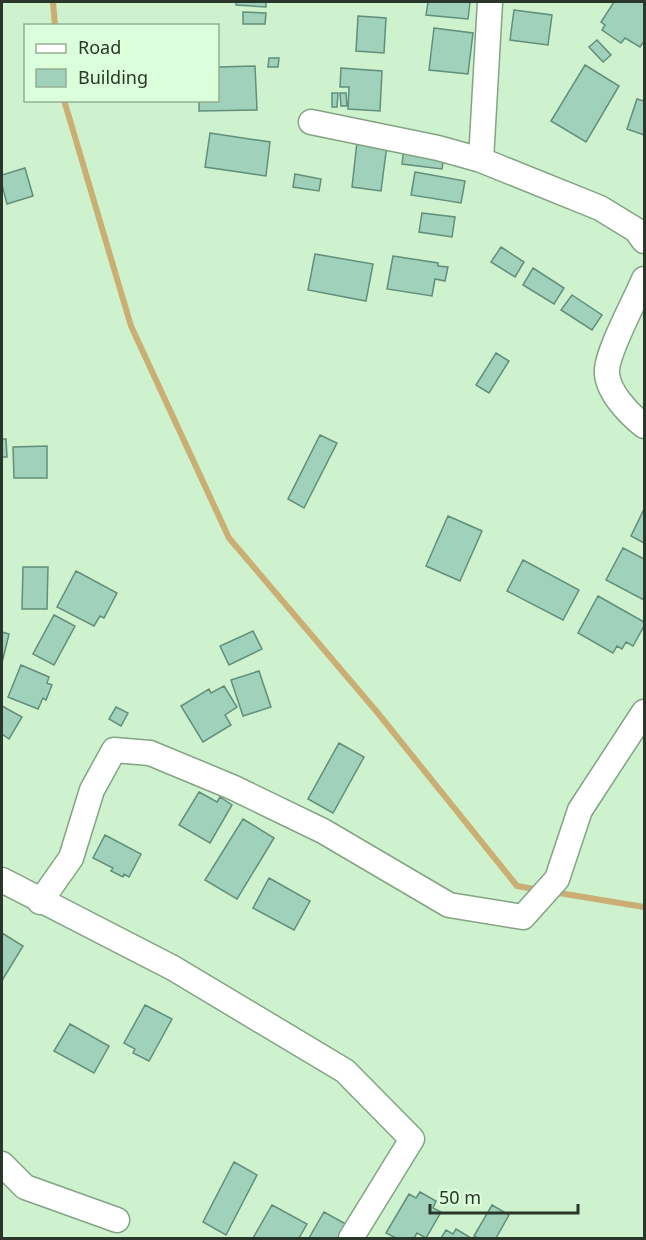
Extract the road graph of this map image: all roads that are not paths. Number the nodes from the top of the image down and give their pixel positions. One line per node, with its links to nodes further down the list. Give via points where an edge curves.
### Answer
1 (490, 2): 3 (street)
2 (311, 122): 3 (street)
3 (481, 160): 4 (street, via 600,208 636,230)
4 (645, 242)
5 (645, 279): 6 (street, via 607,370 616,397)
6 (645, 426)
7 (645, 712): 9 (street, via 580,810 557,879 523,917 449,905 323,831 232,787 150,753 114,750 92,790 71,858)
8 (2, 880): 9 (street)
9 (40, 902): 12 (street, via 173,968 345,1071 412,1139)
10 (2, 1164): 11 (street, via 25,1187)
11 (117, 1220)
12 (351, 1239)

